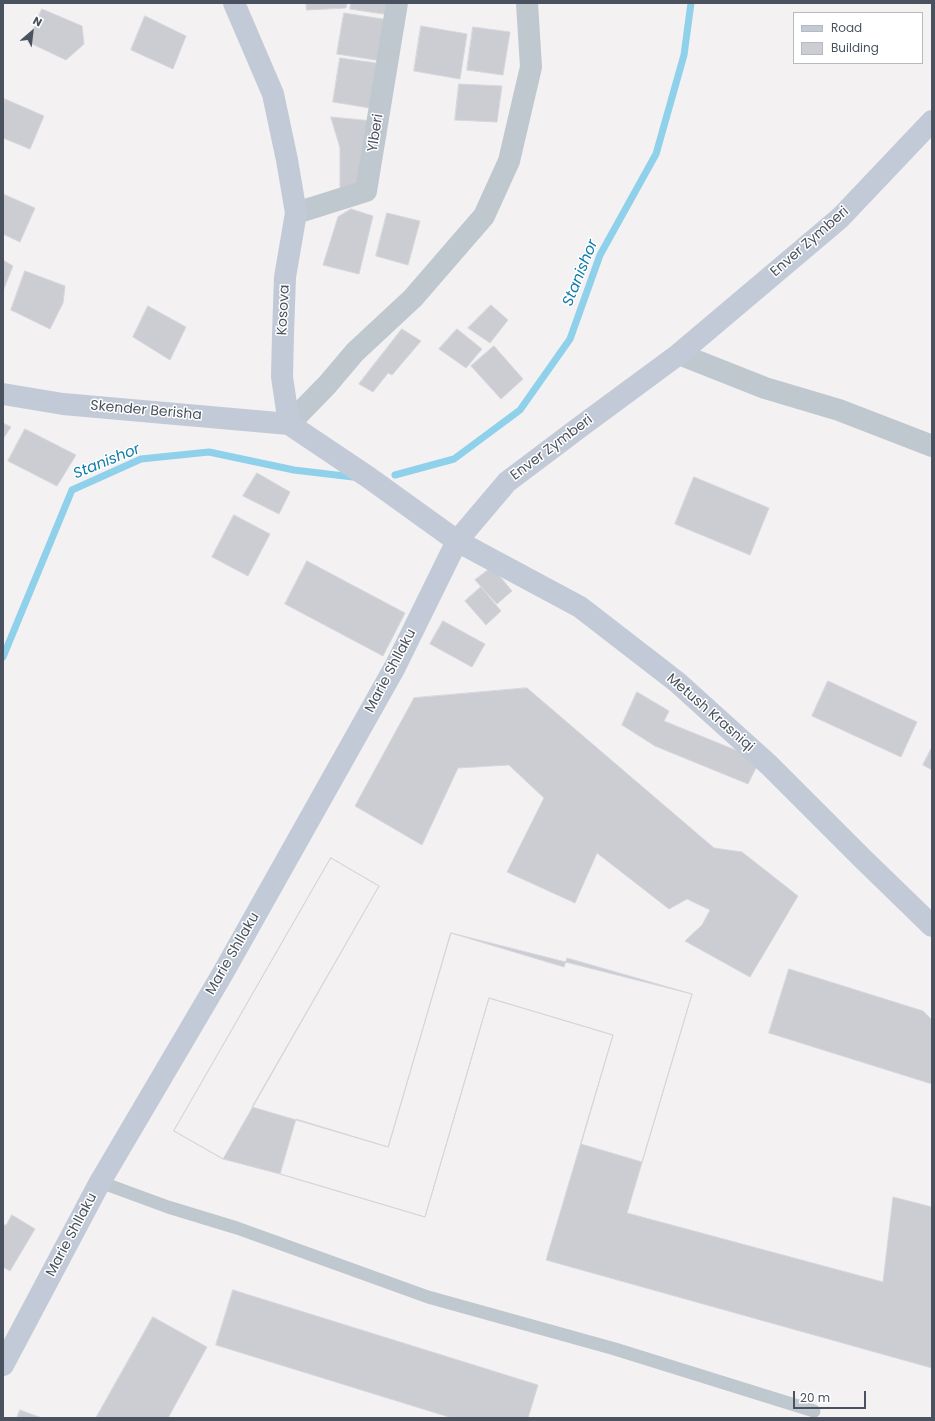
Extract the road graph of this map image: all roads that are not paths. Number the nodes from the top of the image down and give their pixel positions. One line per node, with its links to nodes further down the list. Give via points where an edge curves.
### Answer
1 (234, 3): 5 (street, Kosova, via 273,94)
2 (397, 3): 5 (street, Ylberi, via 366,191)
3 (527, 3): 8 (street, via 531,67 509,161 484,216 413,298 355,352)
4 (932, 120): 6 (street, Enver Zymberi, via 840,218)
5 (296, 213): 8 (street, Kosova, via 285,277 283,334 282,377)
6 (680, 354): 9 (street, via 765,388 839,410); 10 (street, Enver Zymberi, via 507,482)
7 (3, 394): 8 (street, Skender Berisha, via 63,404)
8 (289, 424): 10 (street)
9 (932, 446)
10 (456, 540): 11 (street, Metush Krasniqi, via 580,607 677,682 769,764 862,858); 12 (street, Marie Shllaku, via 394,667 223,973)
11 (929, 919)
12 (100, 1182): 13 (street, Marie Shllaku); 14 (lane, via 428,1297 615,1349)
13 (3, 1365)
14 (814, 1411)

